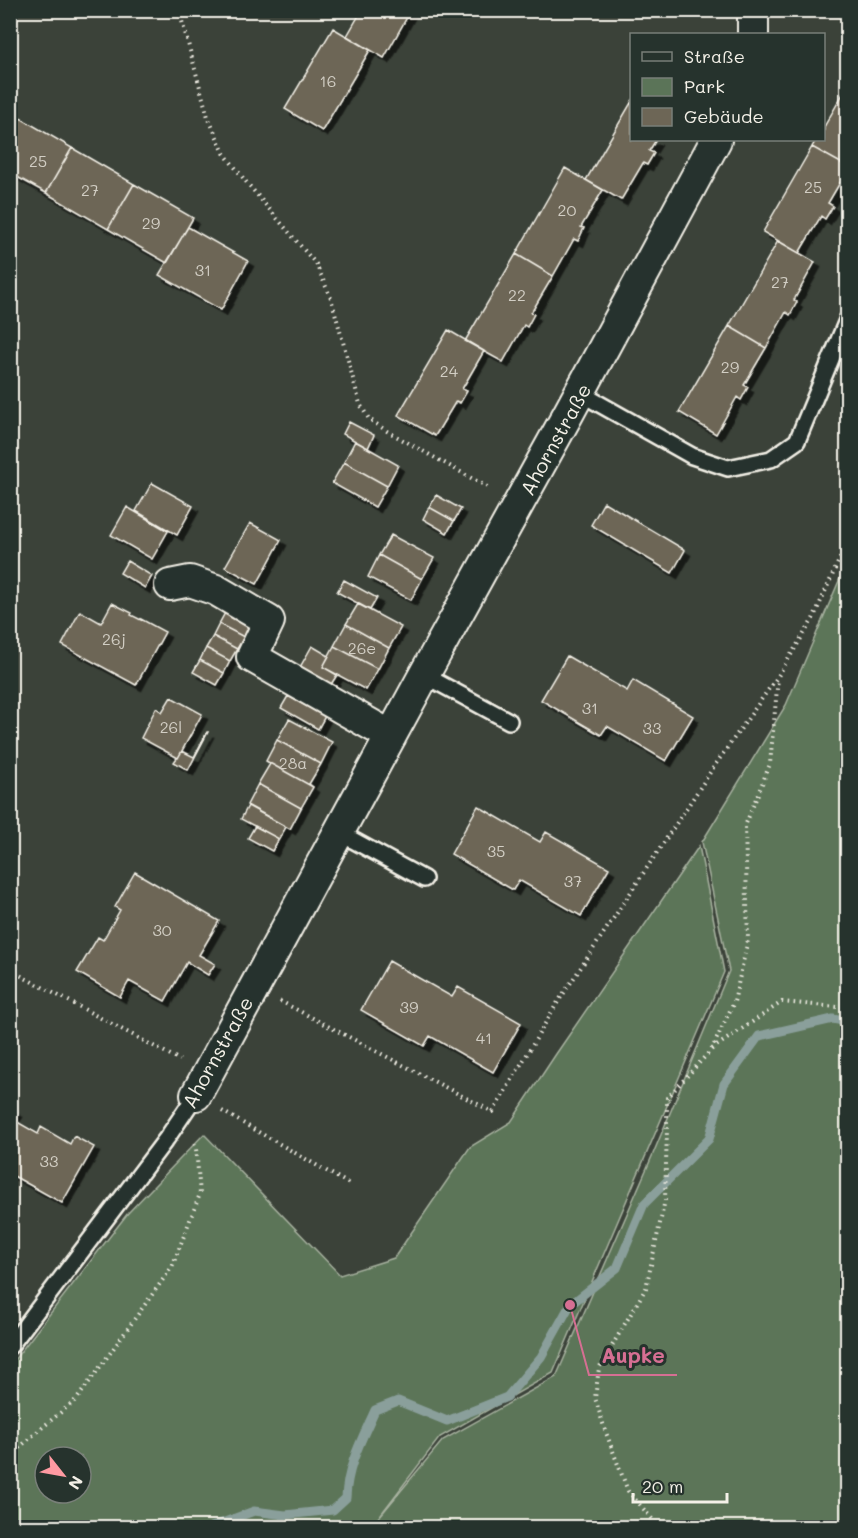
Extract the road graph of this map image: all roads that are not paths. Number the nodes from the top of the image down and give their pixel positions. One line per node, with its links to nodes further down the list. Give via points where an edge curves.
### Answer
1 (753, 10): 2 (street)
2 (753, 33)
3 (715, 141): 5 (street, Ahornstraße)
4 (848, 318): 5 (lane, via 797,441 771,459 729,468 692,456)
5 (580, 393): 7 (street, Ahornstraße)
6 (170, 585): 9 (street, via 190,580 216,590 269,621 252,657)
7 (424, 675): 8 (lane); 9 (street, Ahornstraße)
8 (509, 721)
9 (391, 736): 10 (street, Ahornstraße)
10 (338, 832): 11 (lane); 12 (street, Ahornstraße)
11 (424, 879)
12 (195, 1095): 13 (lane, Ahornstraße)
13 (10, 1346)

